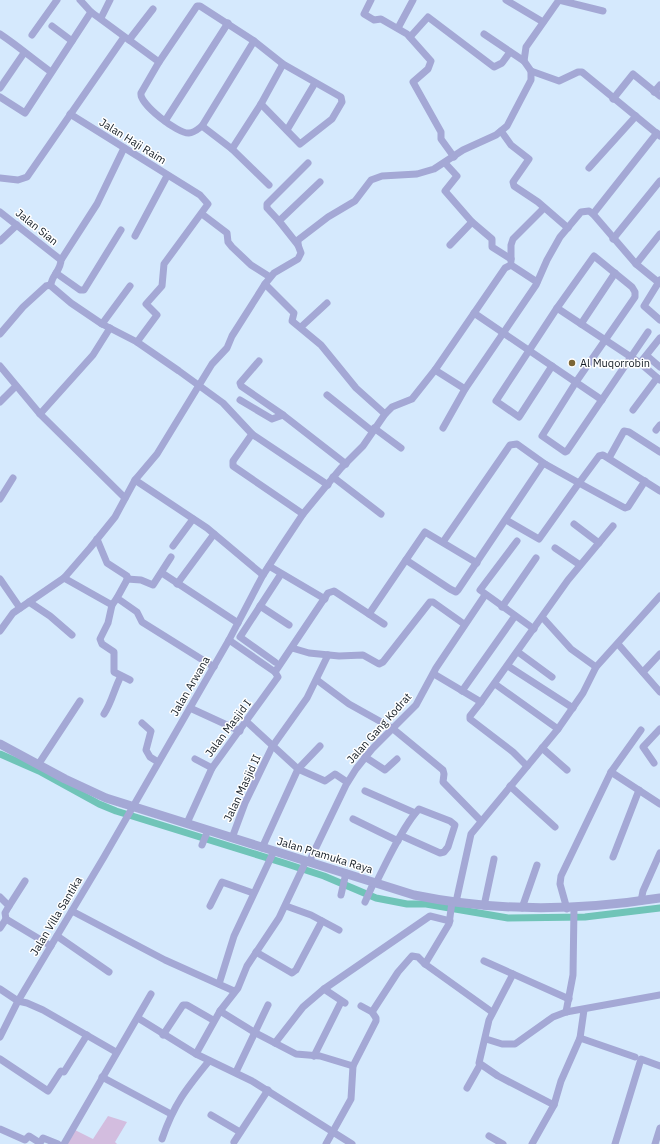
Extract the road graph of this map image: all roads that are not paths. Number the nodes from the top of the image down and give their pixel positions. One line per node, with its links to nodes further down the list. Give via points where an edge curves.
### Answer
1 (57, 0): 18 (street)
2 (80, 0): 10 (street)
3 (110, 0): 11 (street)
4 (371, 0): 15 (street, via 364,14 373,20 380,19)
5 (413, 0): 15 (street)
6 (506, 0): 12 (street)
7 (559, 0): 9 (street); 12 (street)
8 (153, 9): 20 (street)
9 (603, 11)
10 (91, 12): 11 (street); 21 (street)
11 (101, 18): 20 (street)
12 (543, 22): 25 (street, via 526,47)
13 (228, 23): 22 (street); 26 (street, via 197,6); 39 (street)
14 (52, 26): 21 (street)
15 (398, 28): 19 (street)
16 (0, 34): 24 (street, via 20,47)
17 (484, 34): 23 (street)
18 (32, 35)
19 (410, 37): 23 (street, via 428,17 494,67 502,63); 46 (street, via 431,61 428,69 413,82 441,132 441,139)
20 (127, 38): 26 (street); 37 (street)
21 (72, 41): 29 (street)
22 (254, 41): 27 (street); 40 (street)
23 (510, 52): 25 (street)
24 (24, 53): 29 (street); 32 (street)
25 (524, 60): 28 (street)
26 (159, 62): 39 (street, via 140,97)
27 (283, 64): 30 (street); 36 (street)
28 (531, 71): 35 (street, via 559,81 582,72); 42 (street, via 531,80 507,126)
29 (51, 72): 34 (street, via 25,113)
30 (316, 83): 41 (street); 41 (street, via 341,97 342,102 335,116 303,143 296,142)
31 (660, 85): 33 (street)
32 (0, 88)
33 (657, 94): 35 (street, via 633,74)
34 (0, 97)
35 (613, 99): 38 (street)
36 (261, 104): 41 (street); 45 (street)
37 (70, 114): 44 (street, Jalan Haji Raim); 51 (street, via 26,177 18,180)
38 (636, 116): 43 (street); 49 (street)
39 (165, 121): 40 (street, via 180,132 188,134)
40 (202, 126): 45 (street)
41 (287, 130)
42 (501, 131): 46 (street); 55 (street, via 511,145 529,160 513,184)
43 (658, 135): 58 (street)
44 (124, 148): 50 (street, Jalan Haji Raim); 70 (street, via 97,204)
45 (232, 150): 54 (street)
46 (454, 157): 48 (street)
47 (308, 163): 59 (street, via 267,204 267,208)
48 (445, 163): 60 (street, via 457,175 445,191); 68 (street, via 417,174 382,176 371,180 355,201 305,234 298,240)
49 (589, 168)
50 (166, 176): 57 (street, Jalan Haji Raim, via 206,201 207,208); 65 (street)
51 (0, 178)
52 (660, 181): 66 (street)
53 (320, 182): 59 (street)
54 (269, 185)
55 (544, 208): 62 (street); 71 (street, via 513,239)
56 (0, 212): 61 (street, Jalan Sian)
57 (202, 214): 75 (street, via 227,233 228,242 251,265); 94 (street, via 164,264 162,286 146,304 157,315)
58 (593, 214): 62 (street, via 589,211 581,212); 66 (street)
59 (279, 221): 68 (street)
60 (472, 222): 69 (street); 71 (street, via 492,239 492,246)
61 (17, 225): 67 (street); 70 (street, Jalan Sian)
62 (568, 228): 77 (street, via 547,260)
63 (122, 230): 73 (street, via 84,290 80,290)
64 (660, 234): 72 (street)
65 (135, 236)
66 (613, 239): 72 (street)
67 (0, 241)
68 (298, 245): 75 (street, via 301,253 298,259)
69 (450, 245)
70 (61, 260): 73 (street)
71 (511, 262): 77 (street); 83 (street, Jalan Arwana)
72 (636, 264): 76 (street)
73 (56, 273): 79 (street)
74 (615, 273): 82 (street, via 594,256); 86 (street); 93 (street, via 636,292)
75 (270, 277): 78 (street)
76 (659, 281): 84 (street, via 644,306)
77 (537, 282): 90 (street)
78 (265, 284): 87 (street, via 294,313 292,321); 106 (street, via 227,348 212,364)
79 (50, 285): 85 (street); 91 (street, via 24,307)
80 (130, 286): 85 (street)
81 (327, 303): 87 (street)
82 (557, 308): 86 (street); 95 (street)
83 (474, 313): 90 (street); 103 (street, Jalan Arwana)
84 (660, 320)
85 (102, 324): 88 (street)
86 (581, 324): 93 (street)
87 (301, 327): 115 (street, via 322,345 356,388)
88 (110, 328): 94 (street); 114 (street, via 83,368)
89 (648, 332): 97 (street)
90 (503, 333): 95 (street); 108 (street)
91 (0, 334)
92 (660, 338): 96 (street)
93 (605, 339): 97 (street); 105 (street)
94 (137, 342): 106 (street)
95 (529, 351): 101 (street); 101 (street, via 496,401 519,417)
96 (647, 356): 99 (street); 102 (street)
97 (631, 357): 99 (street); 111 (street)
98 (259, 361): 116 (street, via 240,385)
99 (640, 363): 104 (street)
100 (0, 366): 107 (street)
101 (552, 366): 105 (street)
102 (660, 367)
103 (436, 370): 108 (street); 115 (street, Jalan Arwana, via 412,399 392,407)
104 (659, 379): 113 (street)
105 (576, 382): 111 (street); 111 (street, via 542,434 565,452)
106 (199, 385): 119 (street, via 223,403); 127 (street, via 157,454)
107 (16, 386): 112 (street); 114 (street)
108 (465, 389): 117 (street)
109 (327, 395): 118 (street)
110 (240, 400): 116 (street, via 272,419)
111 (602, 400)
112 (0, 402)
113 (633, 410)
114 (40, 414): 133 (street)
115 (385, 414): 118 (street, Jalan Arwana)
116 (283, 415): 123 (street)
117 (443, 428)
118 (373, 429): 120 (street); 123 (street, Jalan Arwana, via 363,446)
119 (252, 434): 130 (street); 134 (street, via 233,460 233,466)
120 (401, 448)
121 (660, 452): 122 (street, via 624,431)
122 (609, 458): 128 (street); 129 (street, via 599,456)
123 (346, 464): 125 (street, Jalan Arwana)
124 (545, 464): 129 (street); 137 (street); 143 (street, via 517,444 510,445)
125 (334, 477): 130 (street, Jalan Arwana); 135 (street)
126 (13, 478): 132 (street)
127 (135, 480): 133 (street); 136 (street)
128 (645, 481): 129 (street, via 625,508); 131 (street)
129 (579, 483): 137 (street, via 539,539)
130 (328, 485): 134 (street, Jalan Arwana)
131 (660, 491)
132 (1, 495)
133 (125, 498): 141 (street, via 115,517)
134 (303, 514): 152 (street, Jalan Arwana)
135 (381, 514)
136 (193, 519): 140 (street); 145 (street)
137 (506, 520): 150 (street)
138 (574, 524): 144 (street)
139 (613, 526): 144 (street)
140 (214, 534): 155 (street); 159 (street)
141 (97, 539): 156 (street); 158 (street, via 107,563 128,576)
142 (517, 541): 160 (street, via 480,590)
143 (443, 542): 149 (street, via 425,532); 150 (street)
144 (599, 544): 151 (street)
145 (173, 546)
146 (555, 548): 151 (street)
147 (171, 557): 153 (street)
148 (536, 558): 167 (street)
149 (406, 560): 150 (street, via 456,592); 169 (street)
150 (477, 563)
151 (580, 565): 171 (street)
152 (269, 566): 154 (street); 155 (street, Jalan Arwana)
153 (162, 573): 158 (street, via 153,584); 159 (street)
154 (281, 574): 163 (street); 166 (street)
155 (263, 575): 172 (street, Jalan Arwana)
156 (64, 578): 164 (street); 165 (street)
157 (0, 579): 168 (street)
158 (128, 579): 162 (street)
159 (177, 584): 172 (street)
160 (485, 594): 167 (street); 174 (street, Jalan Gang Kodrat)
161 (660, 596): 180 (street)
162 (117, 598): 165 (street); 187 (street, via 137,612 142,622)
163 (325, 599): 169 (street, via 328,594 334,592); 181 (street)
164 (29, 602): 168 (street); 178 (street)
165 (112, 605): 192 (street, via 108,623 100,639 102,644 114,652 114,672)
166 (260, 606): 175 (street); 185 (street, via 241,638)
167 (502, 607): 170 (street)
168 (20, 608): 176 (street)
169 (369, 614): 173 (street)
170 (514, 616): 177 (street); 197 (street)
171 (543, 618): 177 (street); 188 (street, via 570,649)
172 (238, 623): 179 (street, Jalan Arwana)
173 (384, 624)
174 (464, 624): 184 (street, via 430,602 381,664 361,655); 191 (street, Jalan Gang Kodrat)
175 (289, 625)
176 (0, 630)
177 (534, 630): 182 (street)
178 (72, 635)
179 (229, 640): 187 (street, Jalan Arwana); 189 (street)
180 (618, 644): 188 (street); 190 (street)
181 (292, 648): 184 (street); 189 (street)
182 (518, 652): 186 (street); 193 (street)
183 (660, 654): 190 (street)
184 (328, 655): 195 (street, Jalan Masjid II)
185 (275, 662)
186 (508, 666): 196 (street); 202 (street)
187 (214, 667): 201 (street, Jalan Arwana)
188 (596, 667): 202 (street)
189 (275, 672): 204 (street, Jalan Masjid I, via 278,675 277,681)
190 (643, 672): 198 (street)
191 (434, 674): 197 (street); 206 (street, Jalan Gang Kodrat, via 416,705)
192 (121, 676): 194 (street); 203 (street)
193 (552, 677)
194 (130, 680)
195 (317, 680): 206 (street, via 349,704); 213 (street, Jalan Masjid II, via 302,706)
196 (495, 684): 200 (street); 207 (street)
197 (462, 691): 200 (street)
198 (660, 692)
199 (80, 700): 220 (street)
200 (481, 702): 221 (street, via 470,719)
201 (190, 708): 210 (street); 218 (street, Jalan Arwana)
202 (573, 708): 207 (street)
203 (104, 714)
204 (247, 722): 210 (street, Jalan Masjid I); 213 (street)
205 (142, 723): 218 (street, via 151,731 146,750 150,757)
206 (392, 728): 215 (street, Jalan Gang Kodrat); 234 (street, via 442,770 443,782)
207 (558, 729): 214 (street)
208 (660, 729): 219 (street, via 643,746)
209 (641, 730): 225 (street)
210 (240, 731): 222 (street, Jalan Masjid I)
211 (0, 744): 220 (street, Jalan Pramuka Raya)
212 (320, 746): 223 (street)
213 (272, 747): 223 (street); 237 (street, Jalan Masjid II, via 245,803)
214 (542, 748): 221 (street); 224 (street)
215 (365, 757): 217 (street, via 385,770); 226 (street, Jalan Gang Kodrat)
216 (195, 759): 222 (street)
217 (397, 759)
218 (158, 762): 231 (street, Jalan Arwana)
219 (654, 763)
220 (38, 765): 231 (street, Jalan Pramuka Raya)
221 (527, 766): 227 (street)
222 (212, 768): 235 (street, Jalan Masjid I)
223 (298, 769): 226 (street, via 325,781 335,774); 239 (street)
224 (567, 770)
225 (611, 772): 228 (street); 261 (street, via 561,876 560,884)
226 (348, 782): 244 (street, Jalan Gang Kodrat)
227 (510, 786): 234 (street); 236 (street)
228 (639, 790): 230 (street); 242 (street)
229 (365, 791): 232 (street)
230 (660, 804)
231 (131, 810): 235 (street, Jalan Pramuka Raya); 262 (street, Jalan Villa Santika)
232 (415, 813): 238 (street); 238 (street, via 419,809 455,825 448,848 440,853)
233 (353, 819): 238 (street)
234 (481, 821): 255 (street, via 471,834)
235 (187, 823): 237 (street, Jalan Pramuka Raya, via 205,838)
236 (555, 827)
237 (232, 838): 239 (street, Jalan Pramuka Raya)
238 (400, 839): 248 (street)
239 (262, 848): 240 (street, Jalan Pramuka Raya)
240 (273, 853): 244 (street, Jalan Pramuka Raya); 249 (street)
241 (660, 853): 254 (street, via 643,892)
242 (613, 857)
243 (494, 859): 259 (street)
244 (306, 862): 246 (street, Jalan Pramuka Raya); 258 (street, Jalan Gang Kodrat)
245 (537, 865): 260 (street)
246 (345, 876): 248 (street, Jalan Pramuka Raya); 250 (street)
247 (26, 881): 256 (street)
248 (373, 885): 253 (street); 255 (street, Jalan Pramuka Raya)
249 (253, 893): 257 (street, via 222,882); 275 (street, via 234,936)
250 (341, 895)
251 (0, 897): 256 (street)
252 (660, 898): 254 (street, Jalan Pramuka Raya)
253 (366, 901)
254 (642, 901): 261 (street, Jalan Pramuka Raya)
255 (453, 903): 259 (street, Jalan Pramuka Raya); 264 (street)
256 (9, 906): 263 (street, via 5,913)
257 (210, 906)
258 (286, 906): 265 (street); 270 (street, Jalan Gang Kodrat)
259 (484, 906): 260 (street, Jalan Pramuka Raya)
260 (522, 908): 261 (street, Jalan Pramuka Raya)
261 (572, 910): 281 (street, via 574,923)
262 (72, 911): 268 (street, Jalan Villa Santika); 275 (street, via 165,960)
263 (6, 919): 266 (street); 269 (street)
264 (450, 919): 272 (street, via 446,933); 277 (street, via 430,916)
265 (322, 921): 267 (street); 270 (street, via 292,973)
266 (0, 928)
267 (339, 930)
268 (57, 936): 269 (street, Jalan Villa Santika); 273 (street)
269 (51, 946): 282 (street, Jalan Villa Santika)
270 (256, 952): 278 (street, Jalan Gang Kodrat, via 238,988)
271 (484, 961): 274 (street)
272 (425, 964): 287 (street, via 418,957 412,956 398,972); 288 (street)
273 (109, 972)
274 (513, 974): 281 (street); 288 (street)
275 (219, 984): 278 (street)
276 (0, 989): 282 (street)
277 (324, 989): 298 (street, via 303,1007); 301 (street, via 343,1003)
278 (234, 991): 286 (street, Jalan Gang Kodrat)
279 (151, 994): 290 (street)
280 (660, 995): 285 (street)
281 (569, 999): 289 (street)
282 (18, 1001): 293 (street, via 27,1002); 295 (street, Jalan Villa Santika)
283 (268, 1005): 292 (street)
284 (361, 1006): 287 (street)
285 (584, 1010): 289 (street); 296 (street)
286 (220, 1011): 291 (street, Jalan Gang Kodrat); 292 (street)
287 (372, 1012): 306 (street, via 376,1021)
288 (492, 1012): 297 (street)
289 (566, 1012): 297 (street, via 553,1017 515,1044 502,1044)
290 (138, 1018): 294 (street); 299 (street)
291 (213, 1020): 294 (street, via 183,1005); 300 (street, Jalan Gang Kodrat)
292 (254, 1032): 298 (street); 308 (street)
293 (87, 1035): 299 (street); 303 (street, via 64,1072 60,1072 48,1091)
294 (163, 1035): 300 (street)
295 (0, 1037)
296 (580, 1038): 302 (street); 312 (street, via 561,1081)
297 (486, 1039): 305 (street)
298 (275, 1043): 301 (street, via 296,1054)
299 (116, 1052): 309 (street)
300 (196, 1054): 304 (street)
301 (314, 1056): 306 (street)
302 (635, 1057)
303 (0, 1059)
304 (209, 1061): 308 (street); 313 (street, via 180,1096)
305 (480, 1065): 310 (street); 312 (street)
306 (353, 1066): 317 (street, via 351,1099)
307 (660, 1066): 328 (street, via 641,1059)
308 (236, 1072): 311 (street)
309 (102, 1077): 313 (street); 323 (street)
310 (467, 1088)
311 (268, 1090): 317 (street); 318 (street)
312 (554, 1105): 327 (street)
313 (171, 1114): 320 (street)
314 (211, 1115): 318 (street)
315 (660, 1128): 329 (street)
316 (0, 1129): 322 (street, via 25,1140 29,1136 40,1143 43,1138)
317 (332, 1130): 324 (street); 325 (street)
318 (240, 1132): 321 (street)
319 (489, 1136): 326 (street)
320 (162, 1139)
321 (234, 1142)
322 (58, 1144)
323 (64, 1144)
324 (326, 1144)
325 (352, 1144)
326 (503, 1144)
327 (532, 1144)
328 (615, 1144)
329 (655, 1144)

